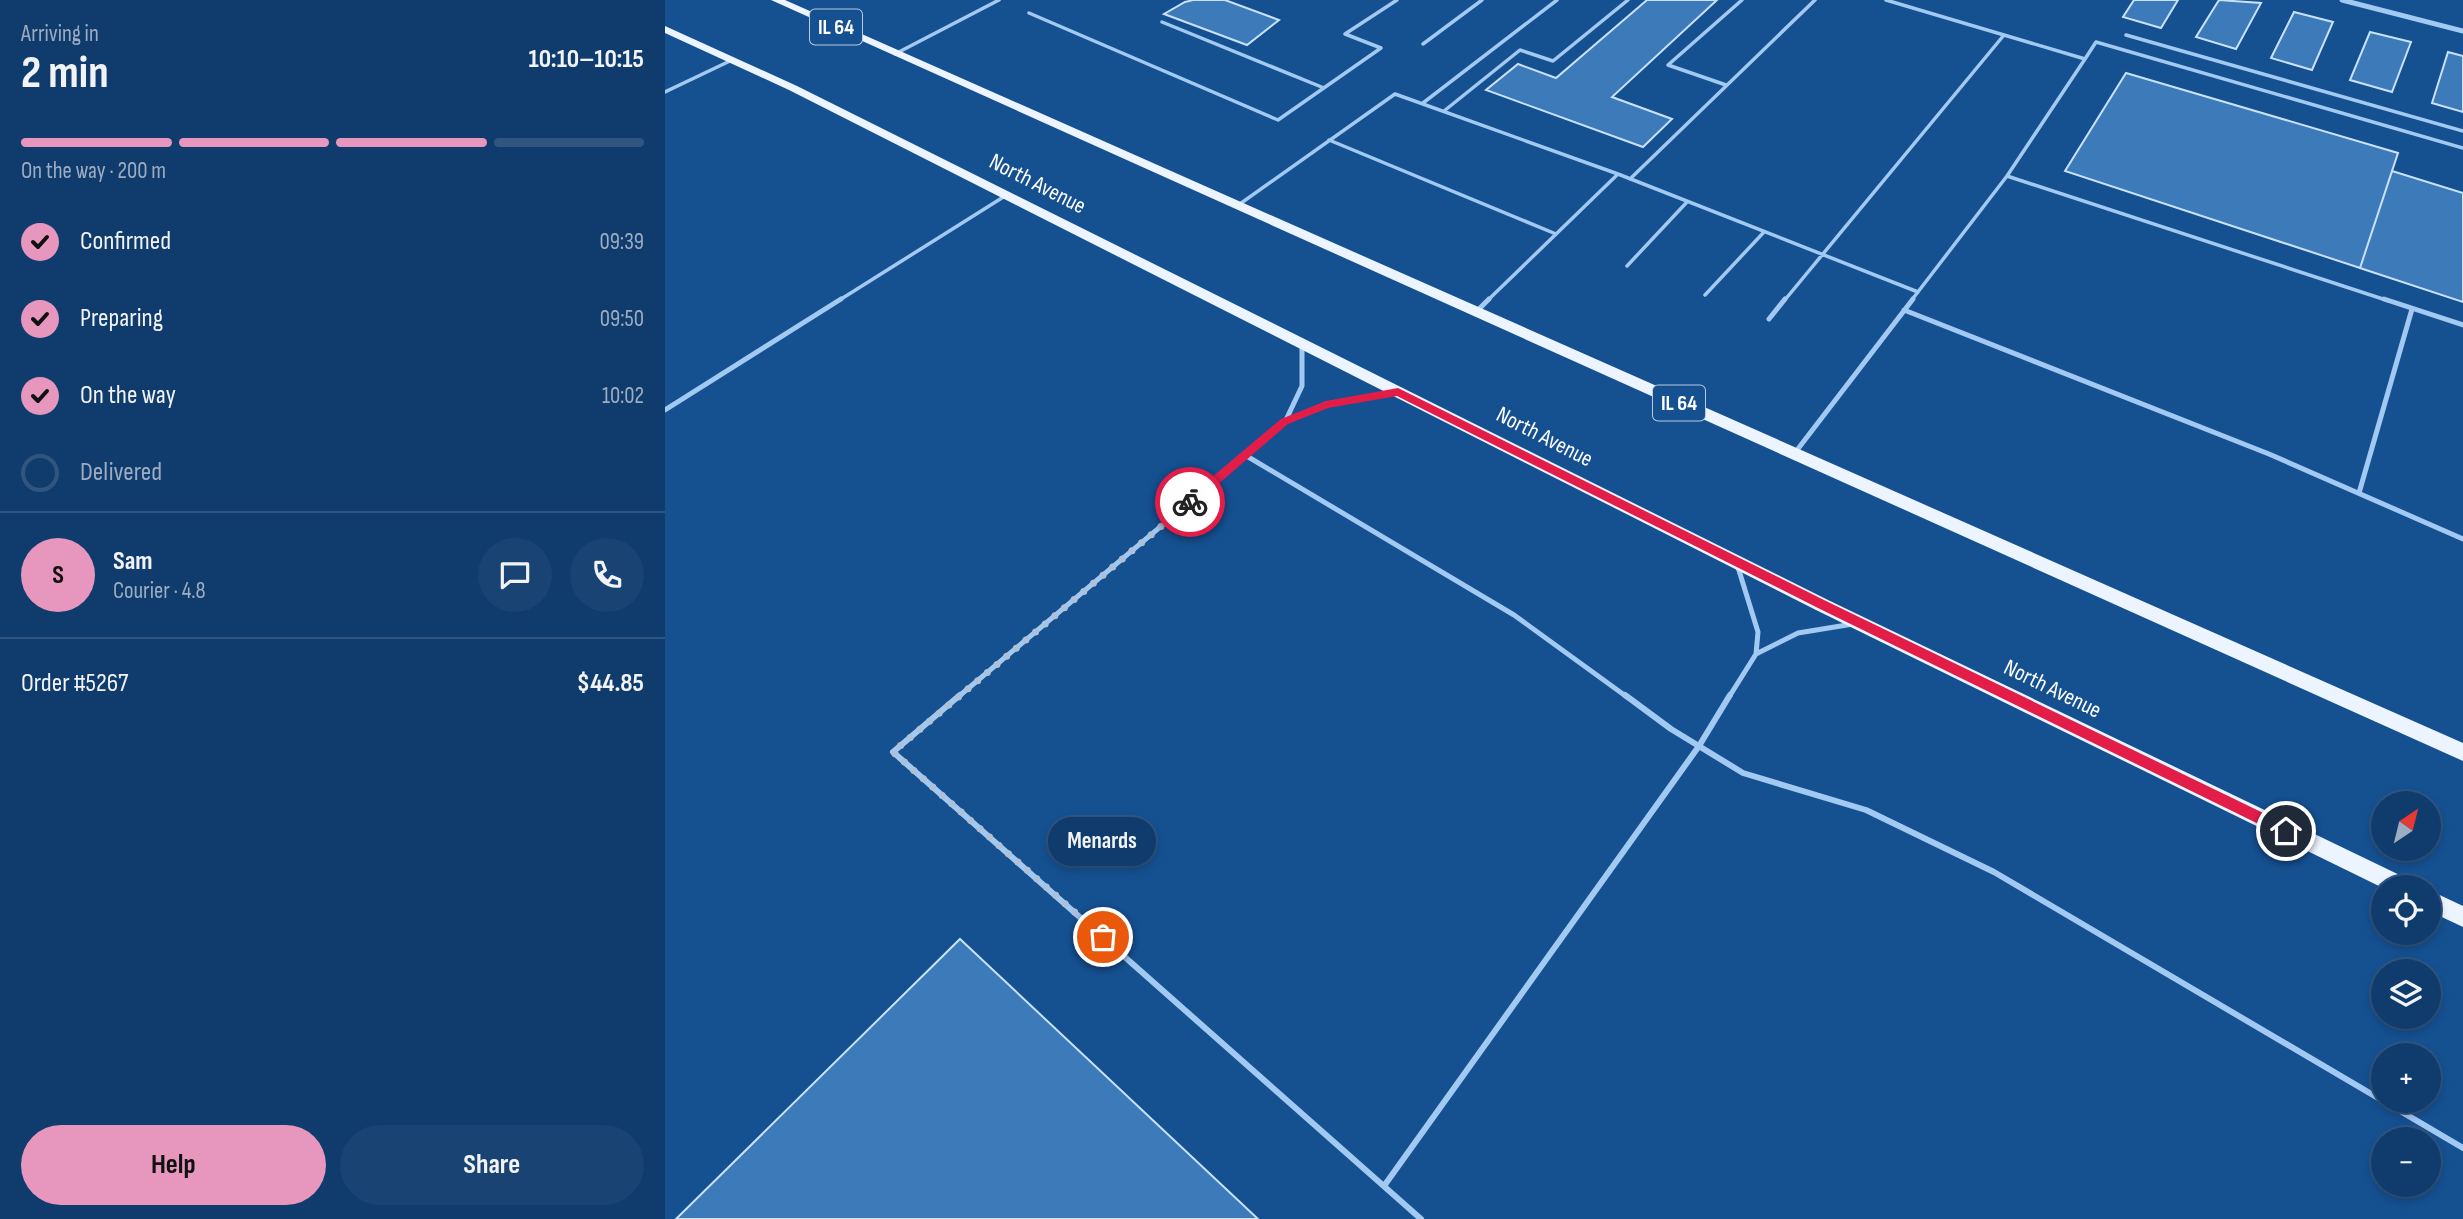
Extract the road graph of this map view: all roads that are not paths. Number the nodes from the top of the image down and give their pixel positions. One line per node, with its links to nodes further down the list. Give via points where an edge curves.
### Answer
1 (776, 0): 18 (main road, IL 64)
2 (999, 0): 18 (lane)
3 (1397, 0): 22 (lane, via 1345,34 1381,48)
4 (1482, 0): 17 (lane)
5 (1557, 0): 24 (lane)
6 (1628, 0): 25 (lane, via 1553,61 1520,50)
7 (1742, 0): 21 (lane, via 1668,65)
8 (1815, 0): 21 (lane)
9 (1886, 0): 15 (lane)
10 (2342, 0): 14 (street)
11 (1029, 13): 22 (lane, via 1278,120)
12 (1162, 22): 22 (lane)
13 (665, 29): 20 (main road, North Avenue)
14 (2463, 30)
15 (2004, 35): 19 (lane); 37 (lane)
16 (2126, 35): 26 (lane)
17 (1423, 44)
18 (895, 54): 34 (main road, IL 64)
19 (2085, 58): 28 (lane, via 2096,42); 30 (lane)
20 (732, 60): 23 (lane); 32 (main road, North Avenue)
21 (1726, 85): 31 (lane)
22 (1324, 88)
23 (665, 92)
24 (1423, 103): 25 (lane); 27 (lane, via 1395,93)
25 (1444, 111): 29 (lane)
26 (2463, 131)
27 (1329, 140): 34 (lane); 36 (lane)
28 (2463, 148)
29 (1618, 174): 31 (lane); 36 (lane)
30 (2007, 176): 39 (lane); 41 (lane)
31 (1630, 179): 33 (lane)
32 (1005, 196): 46 (main road, North Avenue); 48 (lane)
33 (1687, 202): 35 (lane); 38 (lane)
34 (1237, 206): 43 (main road, IL 64)
35 (1764, 232): 37 (lane); 40 (lane)
36 (1556, 234): 43 (lane)
37 (1823, 255): 39 (lane); 44 (lane)
38 (1627, 266)
39 (1918, 292): 42 (lane)
40 (1705, 295)
41 (2413, 309): 45 (lane); 52 (lane)
42 (1904, 310): 50 (lane); 52 (lane)
43 (1475, 312): 50 (main road, IL 64)
44 (1769, 319)
45 (2463, 325)
46 (1302, 344): 47 (main road, North Avenue); 49 (lane, via 1302,386)
47 (1398, 392): 49 (lane, via 1326,404); 54 (main road, North Avenue)
48 (665, 410)
49 (1285, 422): 51 (lane)
50 (1794, 454): 58 (main road, IL 64)
51 (1245, 455): 57 (lane, via 1514,614); 63 (lane, via 893,752)
52 (2359, 493): 53 (lane)
53 (2463, 539)
54 (1735, 561): 55 (main road, North Avenue); 56 (lane, via 1758,632)
55 (1860, 623): 56 (lane, via 1798,633); 59 (main road, North Avenue)
56 (1756, 654): 57 (lane)
57 (1699, 746): 62 (lane, via 1743,773 1866,810 1994,872); 63 (lane)
58 (2463, 752)
59 (2378, 875)
60 (2441, 906): 61 (main road)
61 (2463, 916)
62 (2463, 1148)
63 (1384, 1186): 64 (lane)
64 (1421, 1219)

